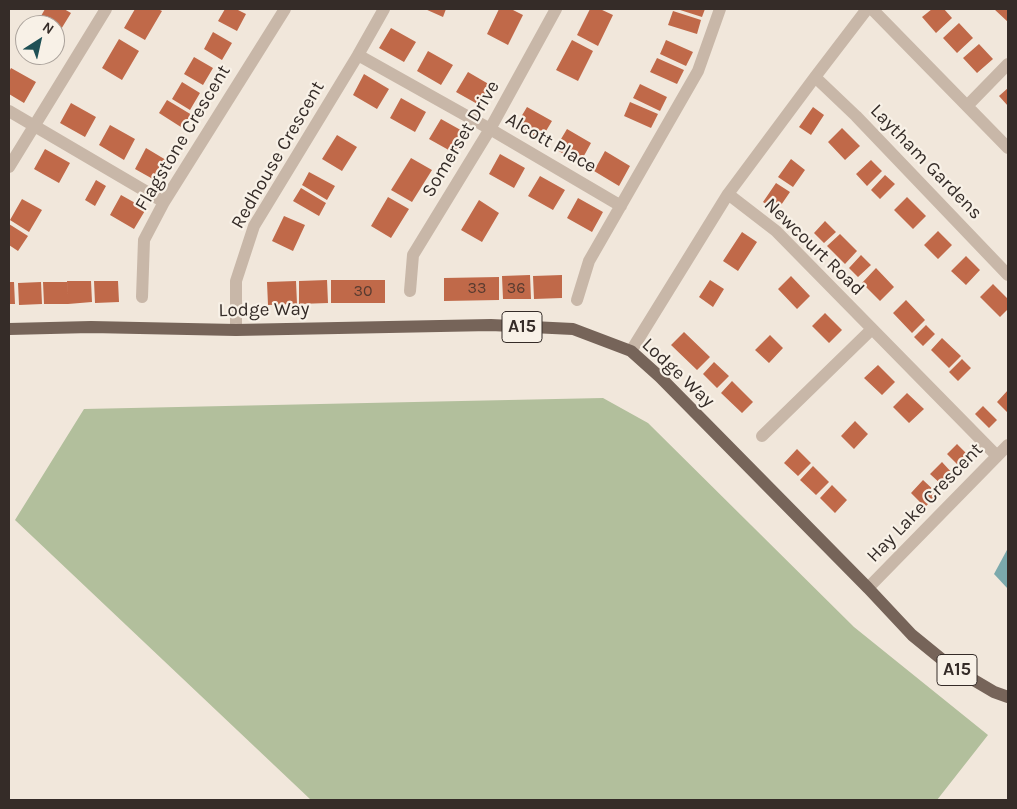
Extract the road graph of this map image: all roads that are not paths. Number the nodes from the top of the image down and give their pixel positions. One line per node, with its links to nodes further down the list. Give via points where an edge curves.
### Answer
1 (106, 9): 13 (street)
2 (285, 9): 18 (street, Flagstone Crescent)
3 (384, 9): 8 (street, Redhouse Crescent)
4 (556, 9): 14 (street, Somerset Drive)
5 (720, 9): 19 (street, via 698,71)
6 (867, 9): 10 (street)
7 (872, 9): 11 (street)
8 (358, 55): 14 (street, Alcott Place); 26 (street, Redhouse Crescent, via 254,226 236,281)
9 (1008, 64): 11 (street)
10 (815, 77): 17 (street); 20 (street, Laytham Gardens)
11 (967, 106): 15 (street)
12 (9, 111): 13 (street)
13 (34, 126): 16 (street); 18 (street)
14 (490, 129): 19 (street, Alcott Place); 21 (street, Somerset Drive, via 413,256)
15 (1008, 148)
16 (9, 167)
17 (728, 194): 25 (street, Newcourt Road, via 776,231); 27 (street)
18 (164, 202): 22 (street, Flagstone Crescent, via 144,240)
19 (621, 206): 23 (street, via 589,260)
20 (1008, 275)
21 (410, 291)
22 (142, 297)
23 (576, 300)
24 (9, 329): 26 (main road, Lodge Way / A15)
25 (872, 329): 28 (street); 30 (street, Newcourt Road)
26 (236, 330): 27 (main road, Lodge Way / A15, via 492,325 573,329)
27 (631, 351): 31 (main road, Lodge Way / A15)
28 (762, 436)
29 (1008, 445): 30 (street, Hay Lake Crescent)
30 (996, 456): 31 (street, Hay Lake Crescent)
31 (868, 588): 32 (main road, Lodge Way / A15, via 912,635 950,666)
32 (1008, 697)

